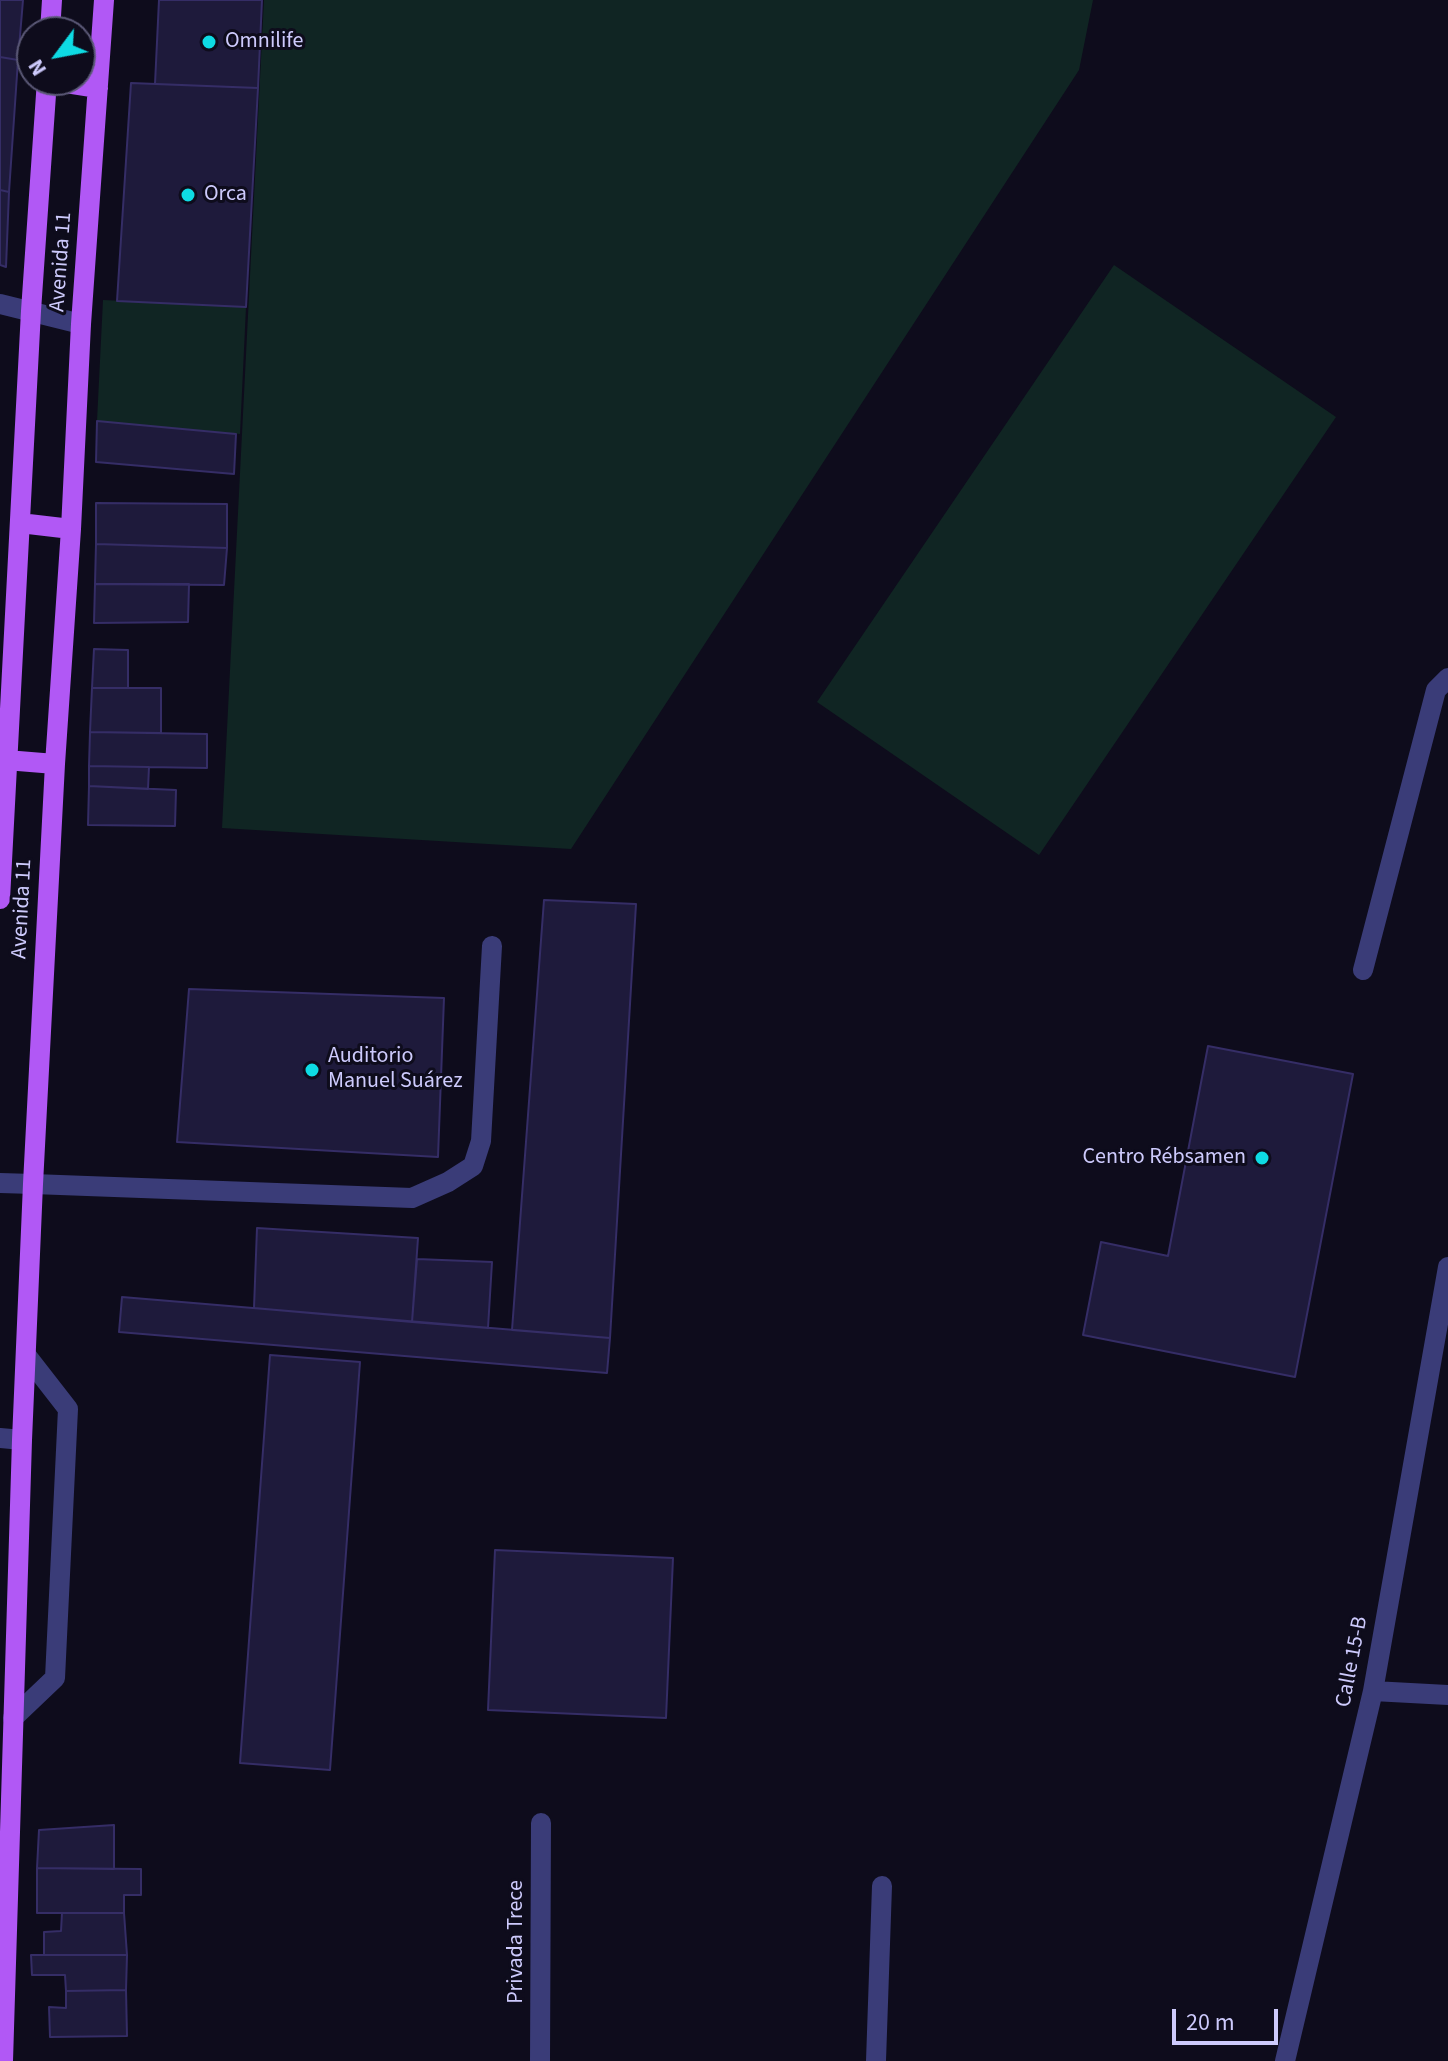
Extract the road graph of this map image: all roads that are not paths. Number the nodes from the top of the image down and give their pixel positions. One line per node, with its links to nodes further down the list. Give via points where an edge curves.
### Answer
1 (104, 0): 2 (main road, Avenida 11)
2 (98, 88): 6 (main road, Avenida 11)
3 (46, 96): 5 (main road, Avenida 11)
4 (0, 304): 5 (street)
5 (31, 311): 6 (street); 7 (main road, Avenida 11)
6 (81, 324): 8 (main road, Avenida 11)
7 (20, 523): 8 (main road); 10 (main road, Avenida 11)
8 (71, 529): 11 (main road, Avenida 11)
9 (1448, 678): 14 (street, via 1436,690)
10 (6, 760): 11 (main road); 12 (main road, Avenida 11)
11 (55, 764): 16 (main road, Avenida 11)
12 (0, 899)
13 (492, 946): 16 (street, via 481,1141 473,1166 448,1182 412,1198)
14 (1363, 970)
15 (0, 1183): 16 (street)
16 (33, 1184): 18 (main road, Avenida 11)
17 (1448, 1267): 19 (street, Calle 15-B)
18 (26, 1355): 22 (main road, Avenida 11); 25 (street, via 68,1409 55,1678)
19 (1426, 1387): 20 (street); 23 (street, Calle 15-B)
20 (1448, 1388)
21 (0, 1438): 22 (street)
22 (22, 1440): 25 (main road, Avenida 11)
23 (1373, 1691): 24 (street); 32 (street, Calle 15-B)
24 (1448, 1695)
25 (13, 1718): 26 (main road, Avenida 11)
26 (6, 1754): 29 (main road, Avenida 11)
27 (541, 1823): 30 (street, Privada Trece)
28 (882, 1886): 31 (street)
29 (3, 2061)
30 (540, 2061)
31 (876, 2061)
32 (1285, 2061)

